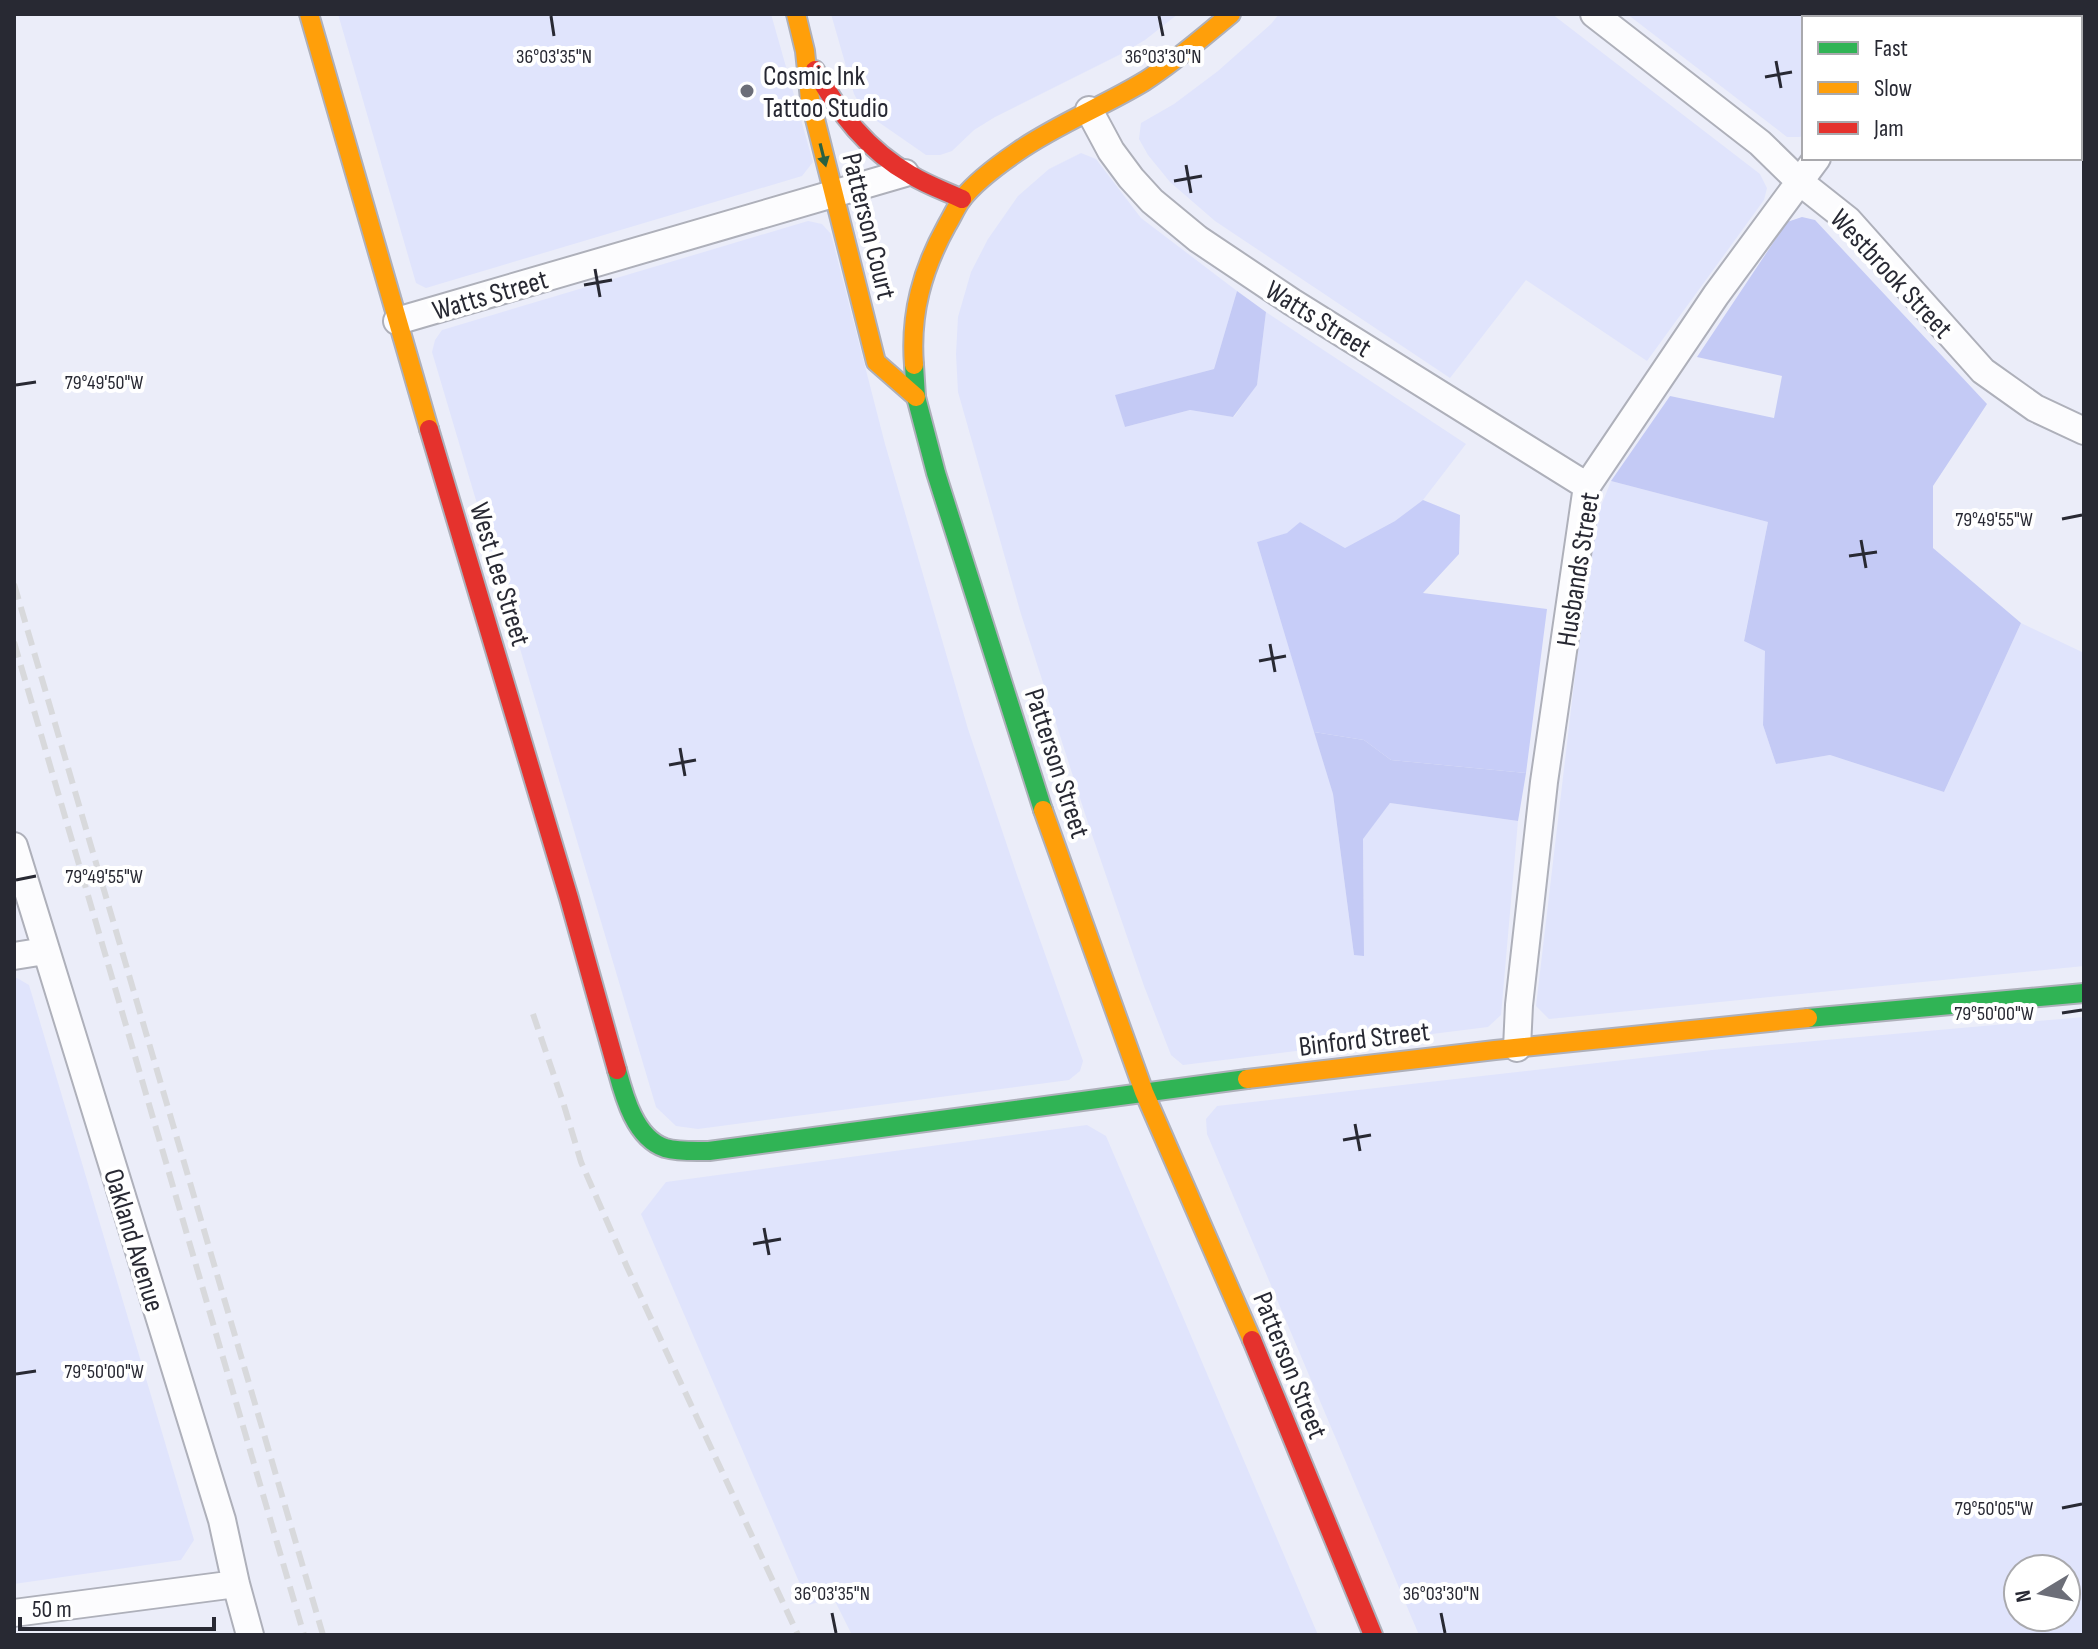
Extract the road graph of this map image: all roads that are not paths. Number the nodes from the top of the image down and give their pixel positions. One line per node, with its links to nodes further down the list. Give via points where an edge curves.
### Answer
1 (309, 14): 12 (street, West Lee Street)
2 (796, 14): 5 (street, Patterson Court)
3 (1231, 14): 6 (street, Patterson Street, via 1144,81)
4 (1594, 14): 9 (street, Westbrook Street, via 1760,143)
5 (805, 51): 8 (street, Patterson Court, via 852,130); 10 (street, Patterson Court, one-way to 10, via 810,99)
6 (1089, 110): 11 (street, Patterson Street, via 1020,150); 15 (street, Watts Street, via 1131,178 1198,239)
7 (1816, 160): 9 (street, Husbands Street)
8 (905, 173): 10 (street, Watts Street); 11 (street, Patterson Court)
9 (1800, 182): 14 (street, Westbrook Street, via 1848,220 1983,371 2035,408); 15 (street, Husbands Street)
10 (833, 195): 12 (street, Watts Street); 13 (street, Patterson Court, via 876,362)
11 (962, 199): 13 (street, Patterson Street, via 931,254 920,289 912,344)
12 (397, 321): 22 (street, West Lee Street, via 627,1106)
13 (916, 397): 21 (street, Patterson Street, via 1029,767)
14 (2084, 431)
15 (1587, 486): 20 (street, Husbands Street, via 1544,782)
16 (14, 846): 17 (street, Oakland Avenue)
17 (45, 951): 18 (street); 23 (street, Oakland Avenue, via 222,1520)
18 (14, 956)
19 (2084, 993): 20 (street, Binford Street)
20 (1517, 1048): 21 (street, Binford Street)
21 (1144, 1092): 22 (street, Binford Street, via 709,1151 676,1152); 26 (street, Patterson Street)
22 (654, 1143)
23 (236, 1584): 24 (street); 25 (street, Oakland Avenue)
24 (14, 1613)
25 (250, 1635)
26 (1373, 1635)

